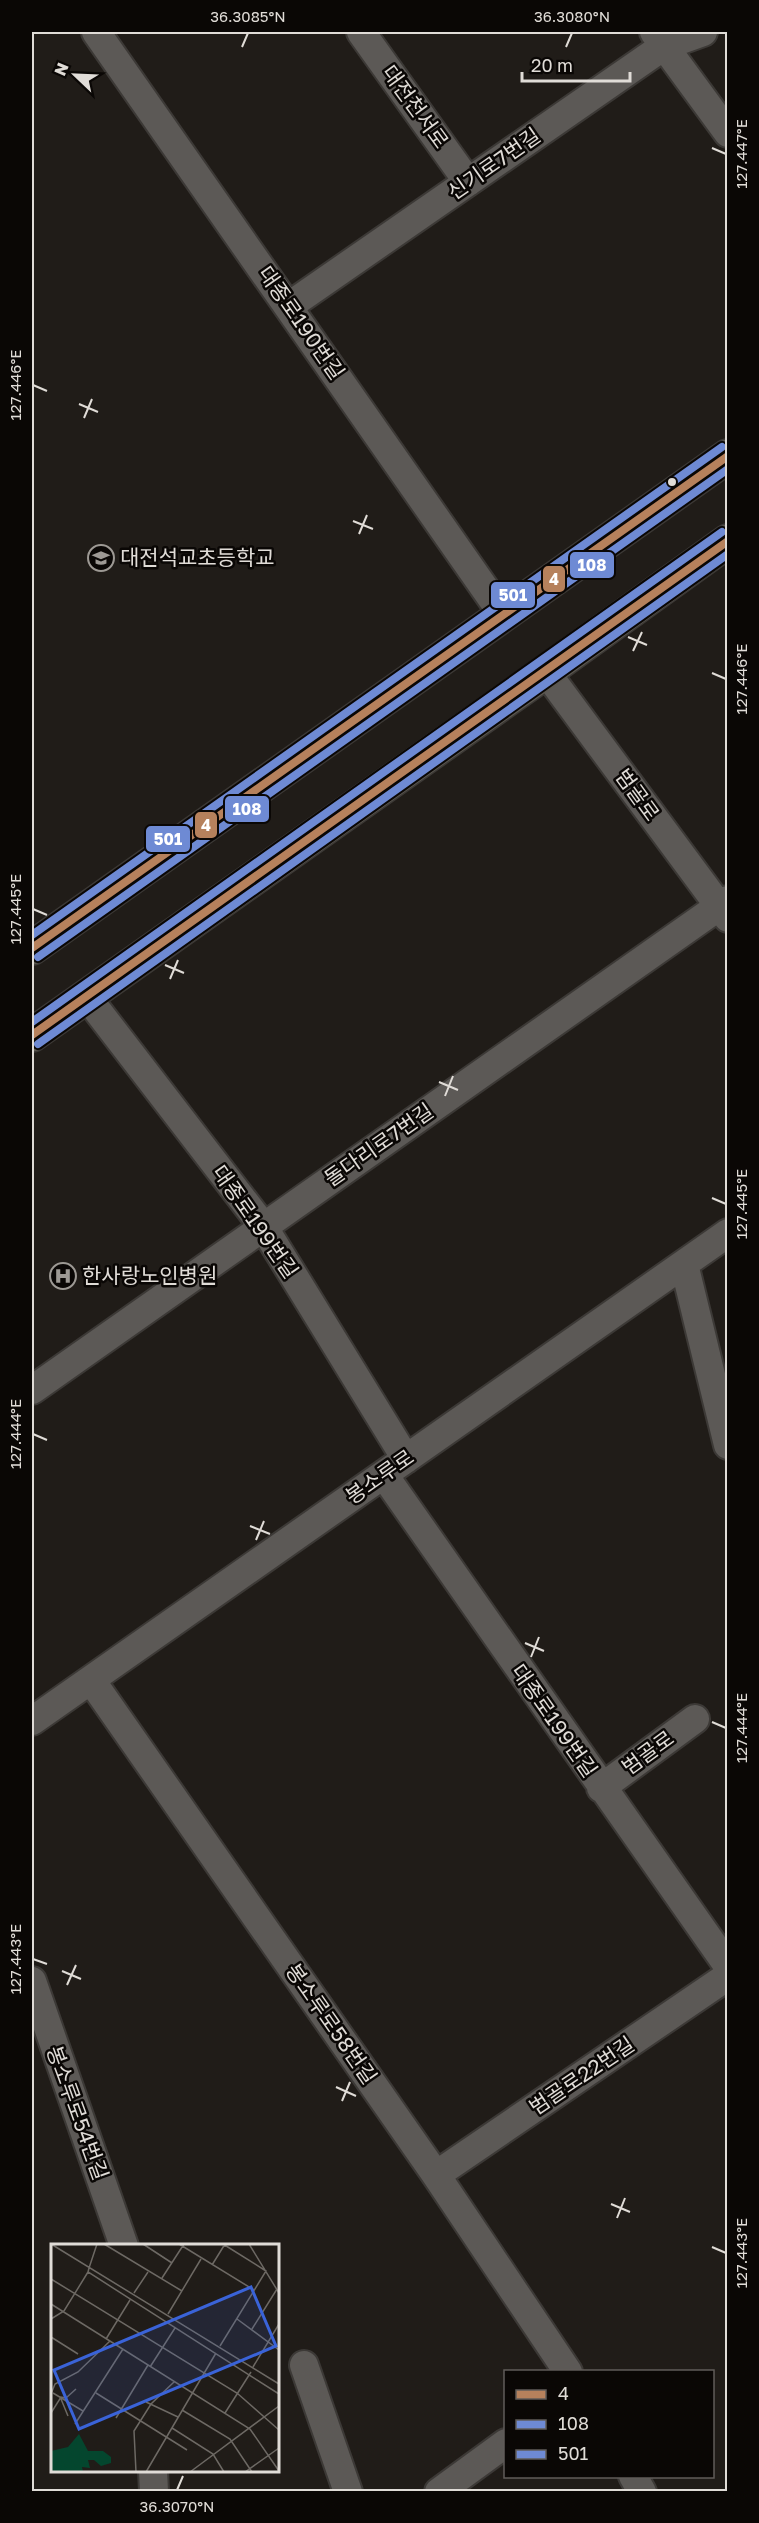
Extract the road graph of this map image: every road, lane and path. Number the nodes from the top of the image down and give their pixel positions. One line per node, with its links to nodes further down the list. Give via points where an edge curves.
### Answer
1 (96, 32): 7 (street, 대종로190번길)
2 (361, 32): 6 (street, 대전천서로)
3 (703, 32): 4 (street, 신기로7번길)
4 (659, 39): 5 (street); 6 (street, 신기로7번길)
5 (728, 133)
6 (468, 182): 7 (street, 신기로7번길)
7 (289, 306): 10 (street, 대종로190번길)
8 (728, 456): 10 (main road)
9 (728, 541): 11 (main road)
10 (504, 616): 13 (main road)
11 (546, 672): 12 (street, 범골로); 14 (main road)
12 (724, 908): 16 (street, 돌다리로7번길)
13 (32, 948)
14 (87, 997): 15 (main road); 16 (street, 대종로199번길)
15 (32, 1035)
16 (263, 1226): 19 (street, 돌다리로7번길); 21 (street, 대종로199번길)
17 (728, 1233): 18 (street, 봉소루로)
18 (684, 1264): 20 (street); 21 (street, 봉소루로)
19 (32, 1390)
20 (728, 1445)
21 (395, 1467): 22 (street, 봉소루로); 25 (street, 대종로199번길)
22 (91, 1680): 24 (street, 봉소루로); 29 (street, 봉소루로58번길)
23 (695, 1719): 25 (street, 범골로)
24 (32, 1721)
25 (601, 1788): 26 (street, 대종로199번길)
26 (728, 1966)
27 (728, 1976): 29 (street, 범골로22번길)
28 (32, 1981): 30 (street, 봉소루로54번길)
29 (436, 2175): 32 (street, 봉소루로58번길)
30 (123, 2244)
31 (304, 2365): 37 (street)
32 (567, 2370)
33 (504, 2444): 38 (street)
34 (153, 2472): 36 (street)
35 (634, 2478): 39 (street)
36 (154, 2492)
37 (348, 2492)
38 (439, 2492)
39 (642, 2492)

